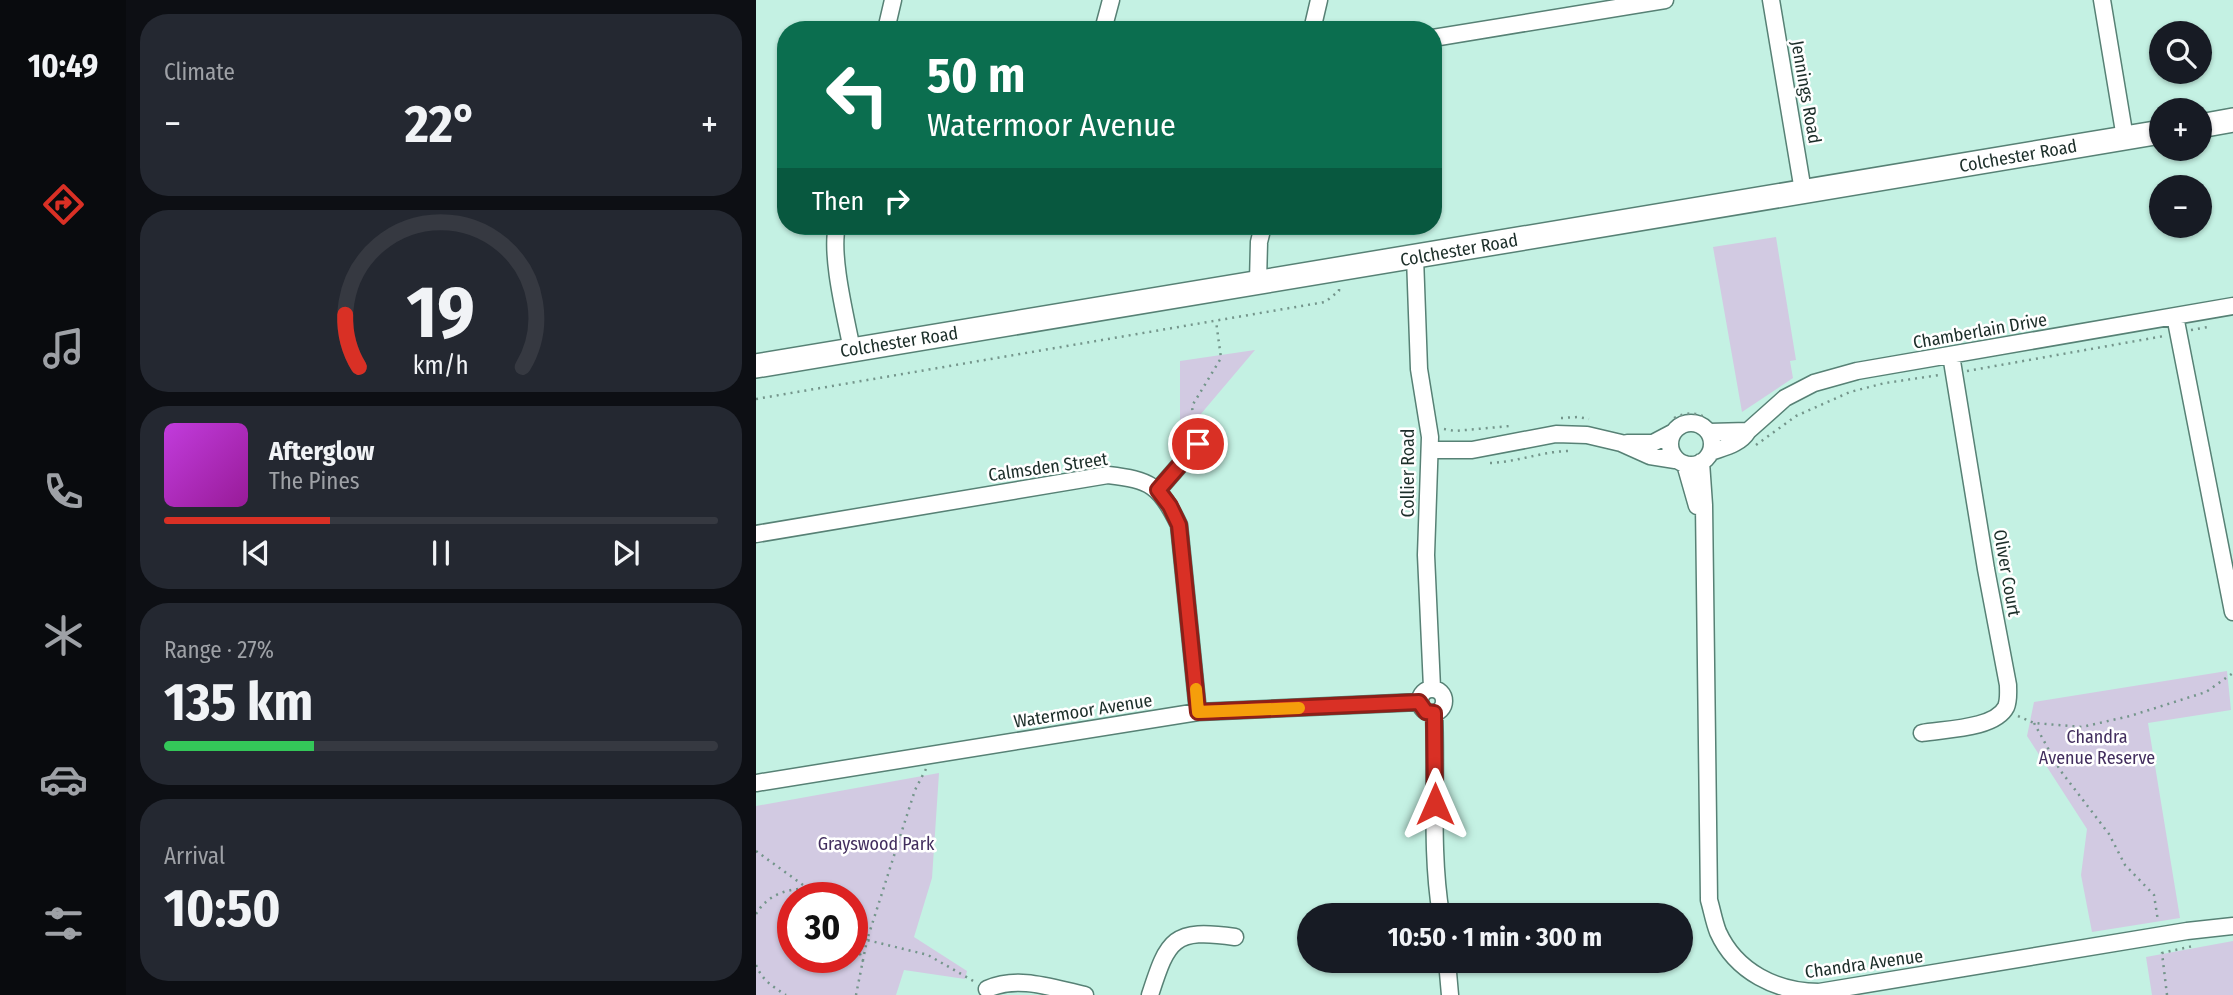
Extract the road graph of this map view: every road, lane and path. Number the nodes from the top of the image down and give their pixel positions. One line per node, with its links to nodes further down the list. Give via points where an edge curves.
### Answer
1 (893, 0): 8 (street)
2 (1111, 0): 9 (street)
3 (1320, 0): 10 (street)
4 (1665, 0): 7 (street)
5 (1771, 0): 16 (street, Jennings Road)
6 (2102, 0): 15 (street)
7 (1574, 8): 11 (street)
8 (888, 21)
9 (1105, 21)
10 (1314, 21)
11 (1442, 36)
12 (2233, 120): 13 (main road)
13 (2212, 124)
14 (2149, 134): 15 (main road, Colchester Road)
15 (2125, 138): 16 (main road, Colchester Road)
16 (1803, 191): 19 (main road, Colchester Road)
17 (837, 235): 26 (street)
18 (1261, 235): 20 (street)
19 (1415, 257): 20 (main road, Colchester Road); 37 (street, Collier Road, via 1419,369)
20 (1258, 282): 26 (main road, Colchester Road)
21 (1339, 291): 24 (path, via 1325,302)
22 (2233, 306): 23 (street, Chamberlain Drive)
23 (2175, 317): 27 (street, Chamberlain Drive); 44 (street)
24 (1216, 321): 30 (path); 31 (path, via 1221,358 1192,405)
25 (2166, 335): 29 (path)
26 (852, 350): 28 (main road, Colchester Road)
27 (1951, 355): 29 (street, Oliver Court); 32 (street, Chamberlain Drive, via 1814,383 1785,398)
28 (756, 366)
29 (1954, 372): 39 (path, via 1850,392 1796,416); 52 (street, Oliver Court, via 2008,701 1992,721)
30 (756, 399)
31 (1194, 417)
32 (1748, 430): 33 (street); 40 (street, Chamberlain Drive, via 1733,444)
33 (1709, 432): 34 (street, via 1690,422); 40 (street, via 1711,438)
34 (1672, 433): 35 (street, via 1653,443); 40 (street, via 1670,446)
35 (1621, 443): 37 (street, via 1556,434 1472,450); 40 (street, via 1650,456)
36 (1198, 444): 42 (street)
37 (1430, 450): 46 (street, Collier Road, via 1426,555)
38 (1580, 450): 41 (path)
39 (1748, 450)
40 (1693, 459): 69 (street, Chandra Avenue, via 1703,525 1709,900 1724,943)
41 (1484, 463)
42 (1158, 490): 43 (street, Calmsden Street, via 1134,478 1108,475); 49 (street, via 1179,525)
43 (756, 534)
44 (2233, 612)
45 (2233, 673): 51 (path, via 2206,692 2130,716 2082,727)
46 (1432, 688): 47 (street, via 1424,691); 50 (street, via 1444,700)
47 (1419, 702): 49 (street, Watermoor Avenue); 50 (street, via 1426,712)
48 (2011, 711): 51 (path)
49 (1198, 712): 53 (street, Watermoor Avenue)
50 (1434, 713): 58 (street)
51 (2034, 723): 60 (path, via 2125,865 2154,895)
52 (1922, 733)
53 (934, 754): 54 (street, Watermoor Avenue); 62 (path, via 915,790)
54 (756, 783)
55 (756, 851): 56 (path)
56 (800, 882)
57 (777, 894): 59 (path)
58 (1440, 903)
59 (756, 914)
60 (2158, 922)
61 (2233, 926): 69 (street, Chandra Avenue, via 1838,990)
62 (868, 937)
63 (1235, 937): 74 (street, via 1193,934 1171,945 1162,956)
64 (868, 940): 70 (path, via 928,955)
65 (2162, 953): 76 (path)
66 (756, 965): 71 (path, via 770,985)
67 (862, 973): 72 (path)
68 (1448, 973): 75 (street)
69 (1762, 988)
70 (987, 989): 73 (street, via 1025,982)
71 (786, 995)
72 (856, 995)
73 (1085, 995)
74 (1150, 995)
75 (1450, 995)
76 (2167, 995)

